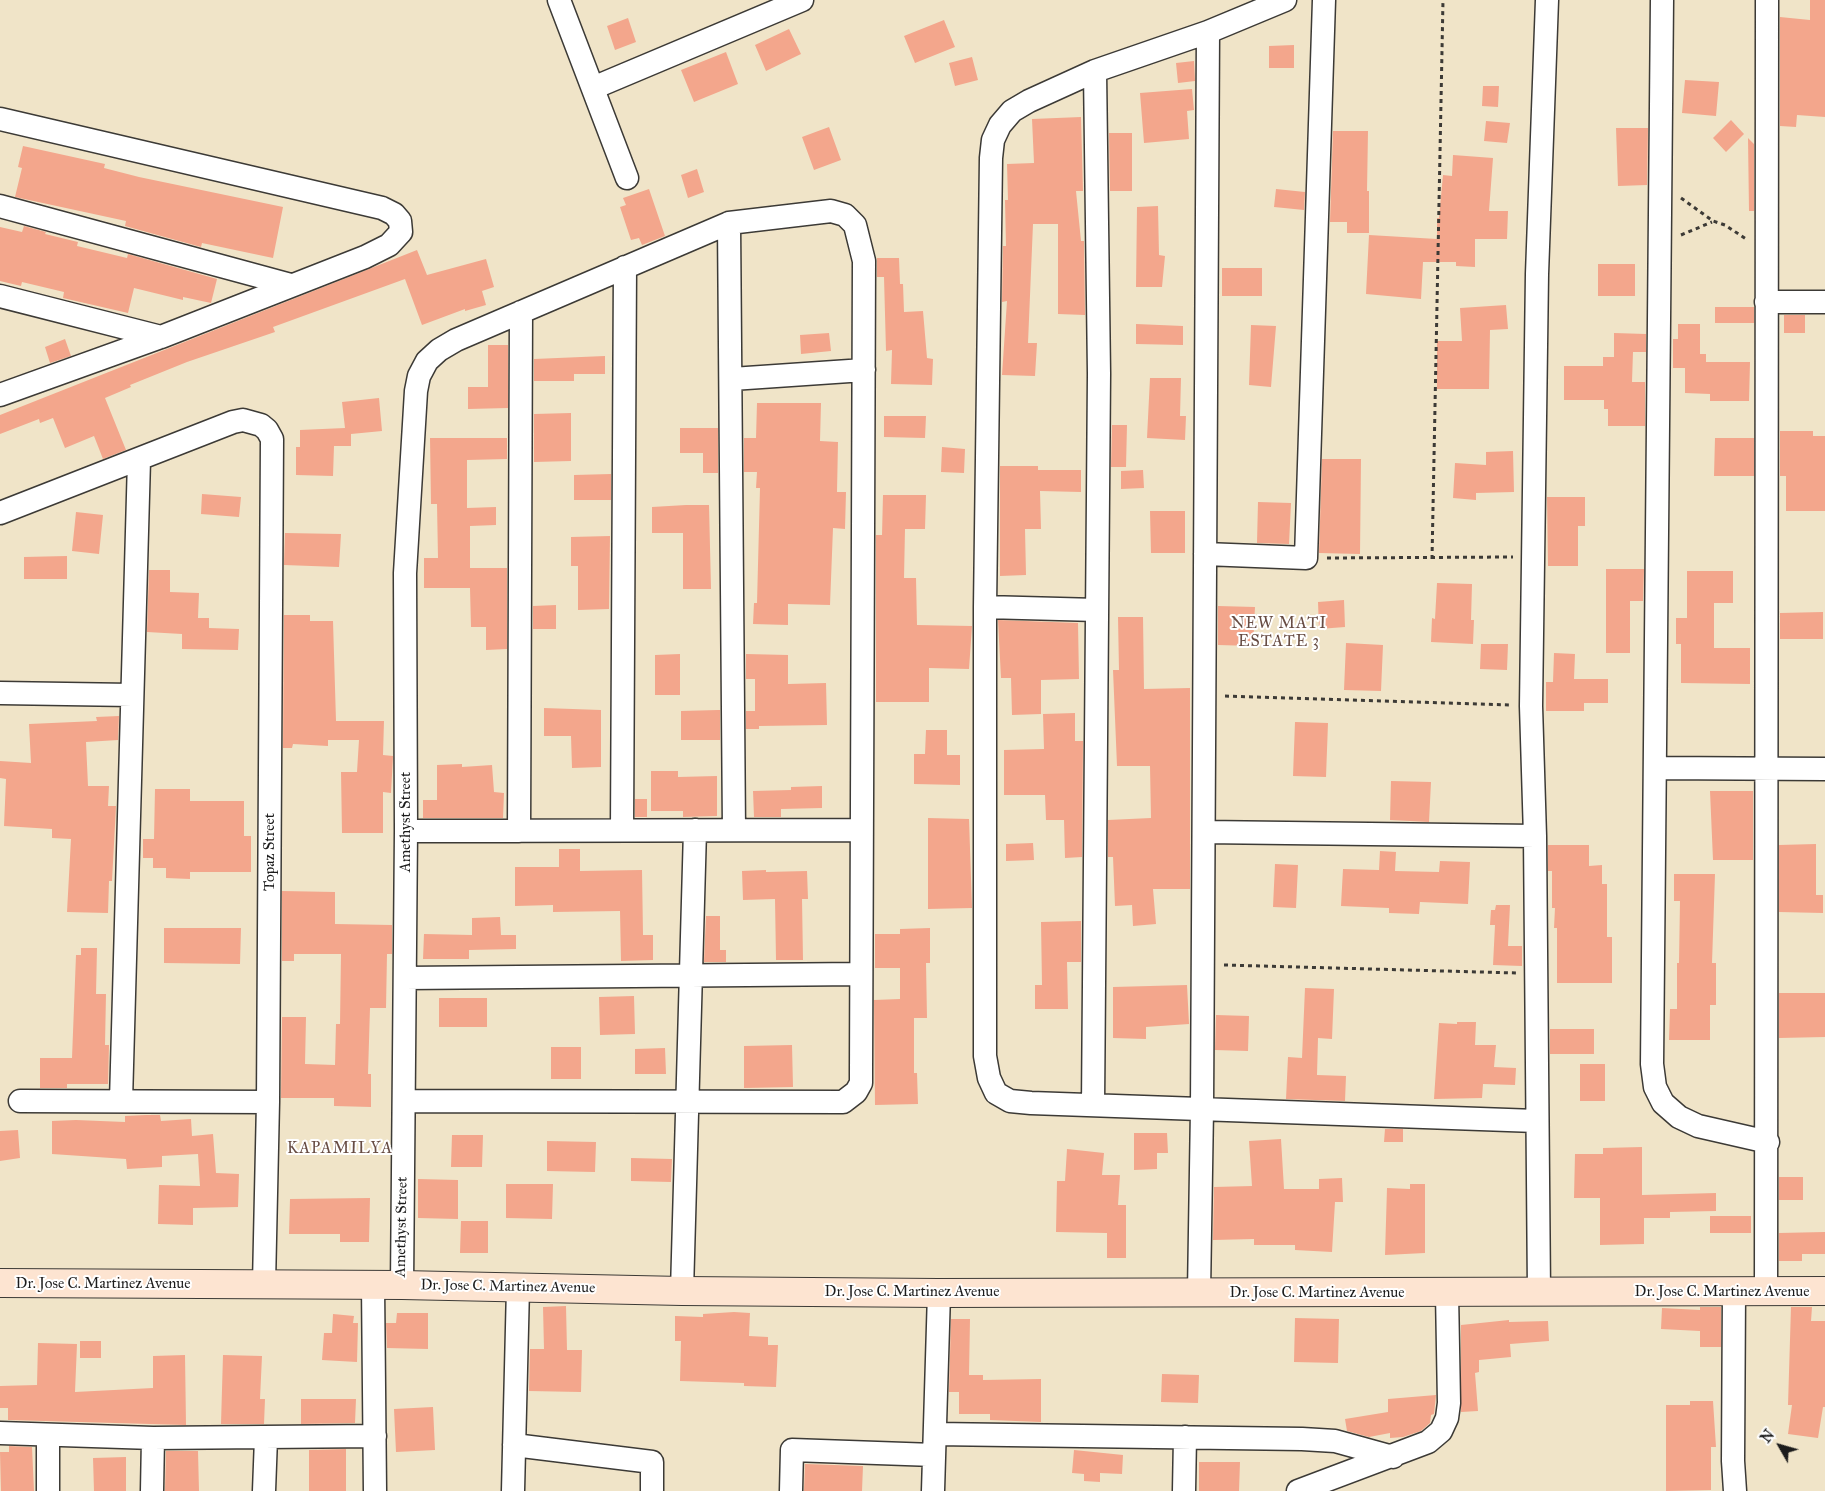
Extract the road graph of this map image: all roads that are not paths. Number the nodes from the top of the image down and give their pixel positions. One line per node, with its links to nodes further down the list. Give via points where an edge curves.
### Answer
1 (559, 0): 10 (street)
2 (802, 0): 10 (street)
3 (1286, 0): 8 (street)
4 (1324, 0): 27 (street, via 1306,558)
5 (1547, 0): 42 (street, via 1537,274 1531,706)
6 (1662, 0): 32 (street)
7 (1767, 0): 18 (street)
8 (1208, 32): 9 (street); 27 (street)
9 (1095, 71): 28 (street, via 1012,111 993,140); 29 (street, via 1099,374)
10 (593, 88): 12 (street)
11 (0, 119): 16 (street, via 382,208 400,221 401,232 389,245)
12 (628, 178)
13 (0, 206): 16 (street)
14 (729, 223): 15 (street); 22 (street, via 831,211 845,216 855,225 864,260); 23 (street)
15 (625, 267): 20 (street); 35 (street)
16 (292, 285): 21 (street)
17 (0, 296): 21 (street)
18 (1766, 302): 19 (street); 33 (street)
19 (1825, 302)
20 (521, 312): 39 (street, Amethyst Street, via 439,350 427,361 419,376 405,573); 40 (street)
21 (161, 337): 24 (street)
22 (864, 370): 23 (street); 38 (street)
23 (732, 378): 37 (street)
24 (0, 395)
25 (139, 460): 26 (street); 31 (street); 49 (street, Topaz Street, via 243,420 267,430 274,447)
26 (0, 513)
27 (1205, 554): 41 (street)
28 (985, 607): 29 (street); 51 (street, via 985,1056 989,1078 996,1093 1010,1101)
29 (1097, 610): 51 (street)
30 (0, 693): 31 (street)
31 (132, 694): 47 (street)
32 (1656, 768): 33 (street); 54 (street, via 1652,1064 1655,1087 1663,1103 1678,1117 1698,1126)
33 (1767, 768): 34 (street); 54 (street)
34 (1825, 769)
35 (622, 830): 36 (street); 40 (street)
36 (694, 830): 37 (street); 44 (street)
37 (734, 830): 38 (street)
38 (861, 830): 43 (street)
39 (406, 831): 40 (street); 45 (street, Amethyst Street)
40 (519, 831)
41 (1204, 832): 42 (street); 52 (street)
42 (1535, 836): 53 (street)
43 (861, 974): 44 (street); 50 (street, via 861,1083 850,1099 843,1102)
44 (691, 975): 45 (street); 50 (street)
45 (406, 978): 48 (street, Amethyst Street)
46 (20, 1101): 47 (street)
47 (121, 1101): 49 (street)
48 (404, 1101): 50 (street); 58 (street, Amethyst Street)
49 (268, 1102): 56 (street, Topaz Street)
50 (688, 1102): 60 (street)
51 (1093, 1106): 52 (street)
52 (1202, 1109): 53 (street); 62 (street)
53 (1536, 1121): 63 (street)
54 (1768, 1142): 65 (street)
55 (0, 1283): 56 (street, Dr. Jose C. Martinez Avenue)
56 (264, 1284): 57 (street, Dr. Jose C. Martinez Avenue)
57 (373, 1285): 58 (street, Dr. Jose C. Martinez Avenue); 70 (street)
58 (402, 1285): 59 (street, Dr. Jose C. Martinez Avenue)
59 (518, 1287): 60 (street, Dr. Jose C. Martinez Avenue); 75 (street)
60 (682, 1291): 66 (street, Dr. Jose C. Martinez Avenue)
61 (1825, 1291): 65 (street, Dr. Jose C. Martinez Avenue)
62 (1199, 1292): 66 (street, Dr. Jose C. Martinez Avenue); 67 (street, Dr. Jose C. Martinez Avenue)
63 (1539, 1292): 64 (street, Dr. Jose C. Martinez Avenue); 67 (street, Dr. Jose C. Martinez Avenue)
64 (1734, 1292): 65 (street, Dr. Jose C. Martinez Avenue); 87 (street, via 1732,1461)
65 (1766, 1292)
66 (939, 1293): 74 (street)
67 (1447, 1293): 76 (street, via 1447,1418 1440,1431 1428,1442)
68 (0, 1433): 69 (street)
69 (48, 1436): 72 (street); 77 (street)
70 (375, 1436): 73 (street); 80 (street)
71 (1185, 1437): 74 (street); 76 (street, via 1335,1441); 85 (street)
72 (153, 1438): 73 (street); 78 (street)
73 (266, 1438): 79 (street)
74 (935, 1444): 83 (street, via 792,1450); 84 (street)
75 (514, 1445): 81 (street); 82 (street, via 652,1462)
76 (1393, 1457): 86 (street)
77 (48, 1491)
78 (152, 1491)
79 (264, 1491)
80 (375, 1491)
81 (513, 1491)
82 (652, 1491)
83 (791, 1491)
84 (933, 1491)
85 (1184, 1491)
86 (1298, 1491)
87 (1735, 1491)

